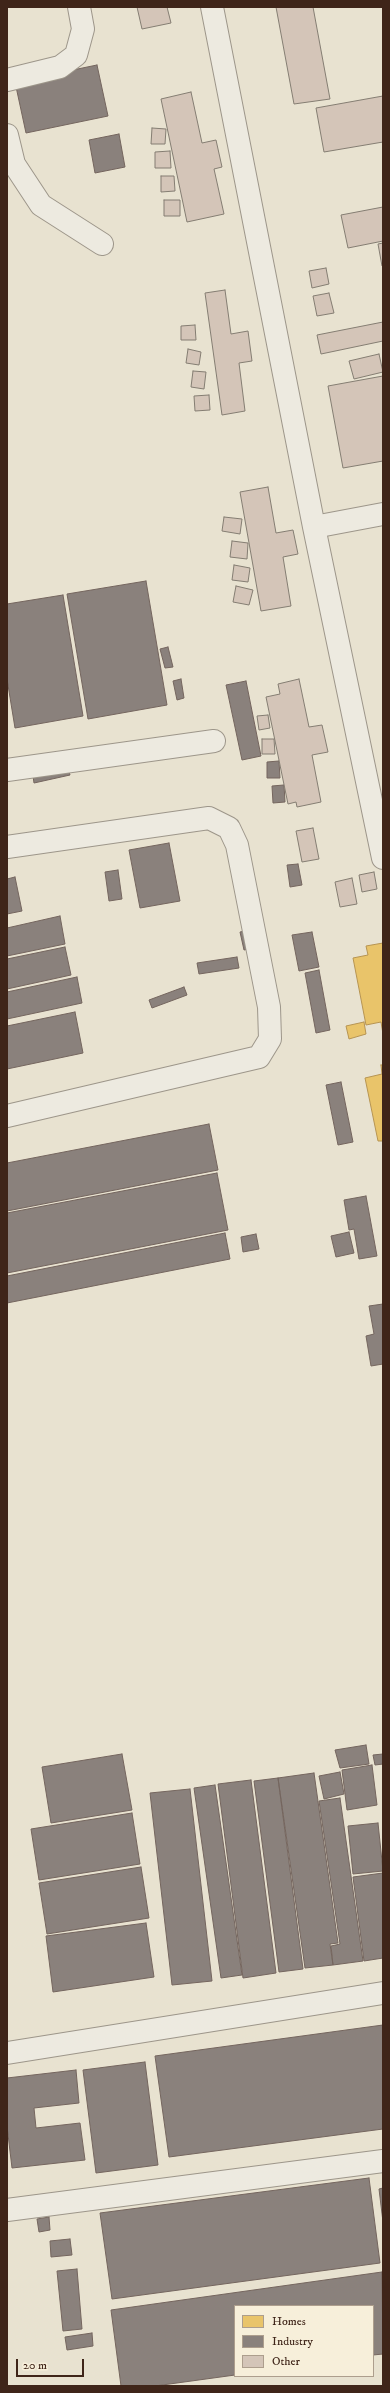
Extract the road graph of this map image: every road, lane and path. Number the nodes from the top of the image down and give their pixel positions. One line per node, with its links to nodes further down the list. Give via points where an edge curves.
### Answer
1 (79, 7): 3 (lane, via 83,29 76,55 60,67)
2 (212, 7): 7 (lane)
3 (7, 80)
4 (7, 135): 5 (lane, via 14,164 41,205)
5 (102, 244)
6 (383, 514): 7 (lane)
7 (314, 527): 11 (lane)
8 (214, 741): 9 (lane)
9 (7, 770)
10 (7, 847): 12 (lane, via 209,818 229,828 237,845 269,1007 270,1038 259,1057)
11 (383, 858)
12 (7, 1116)
13 (383, 1993): 14 (lane)
14 (7, 2053)
15 (383, 2161): 16 (lane)
16 (7, 2210)

